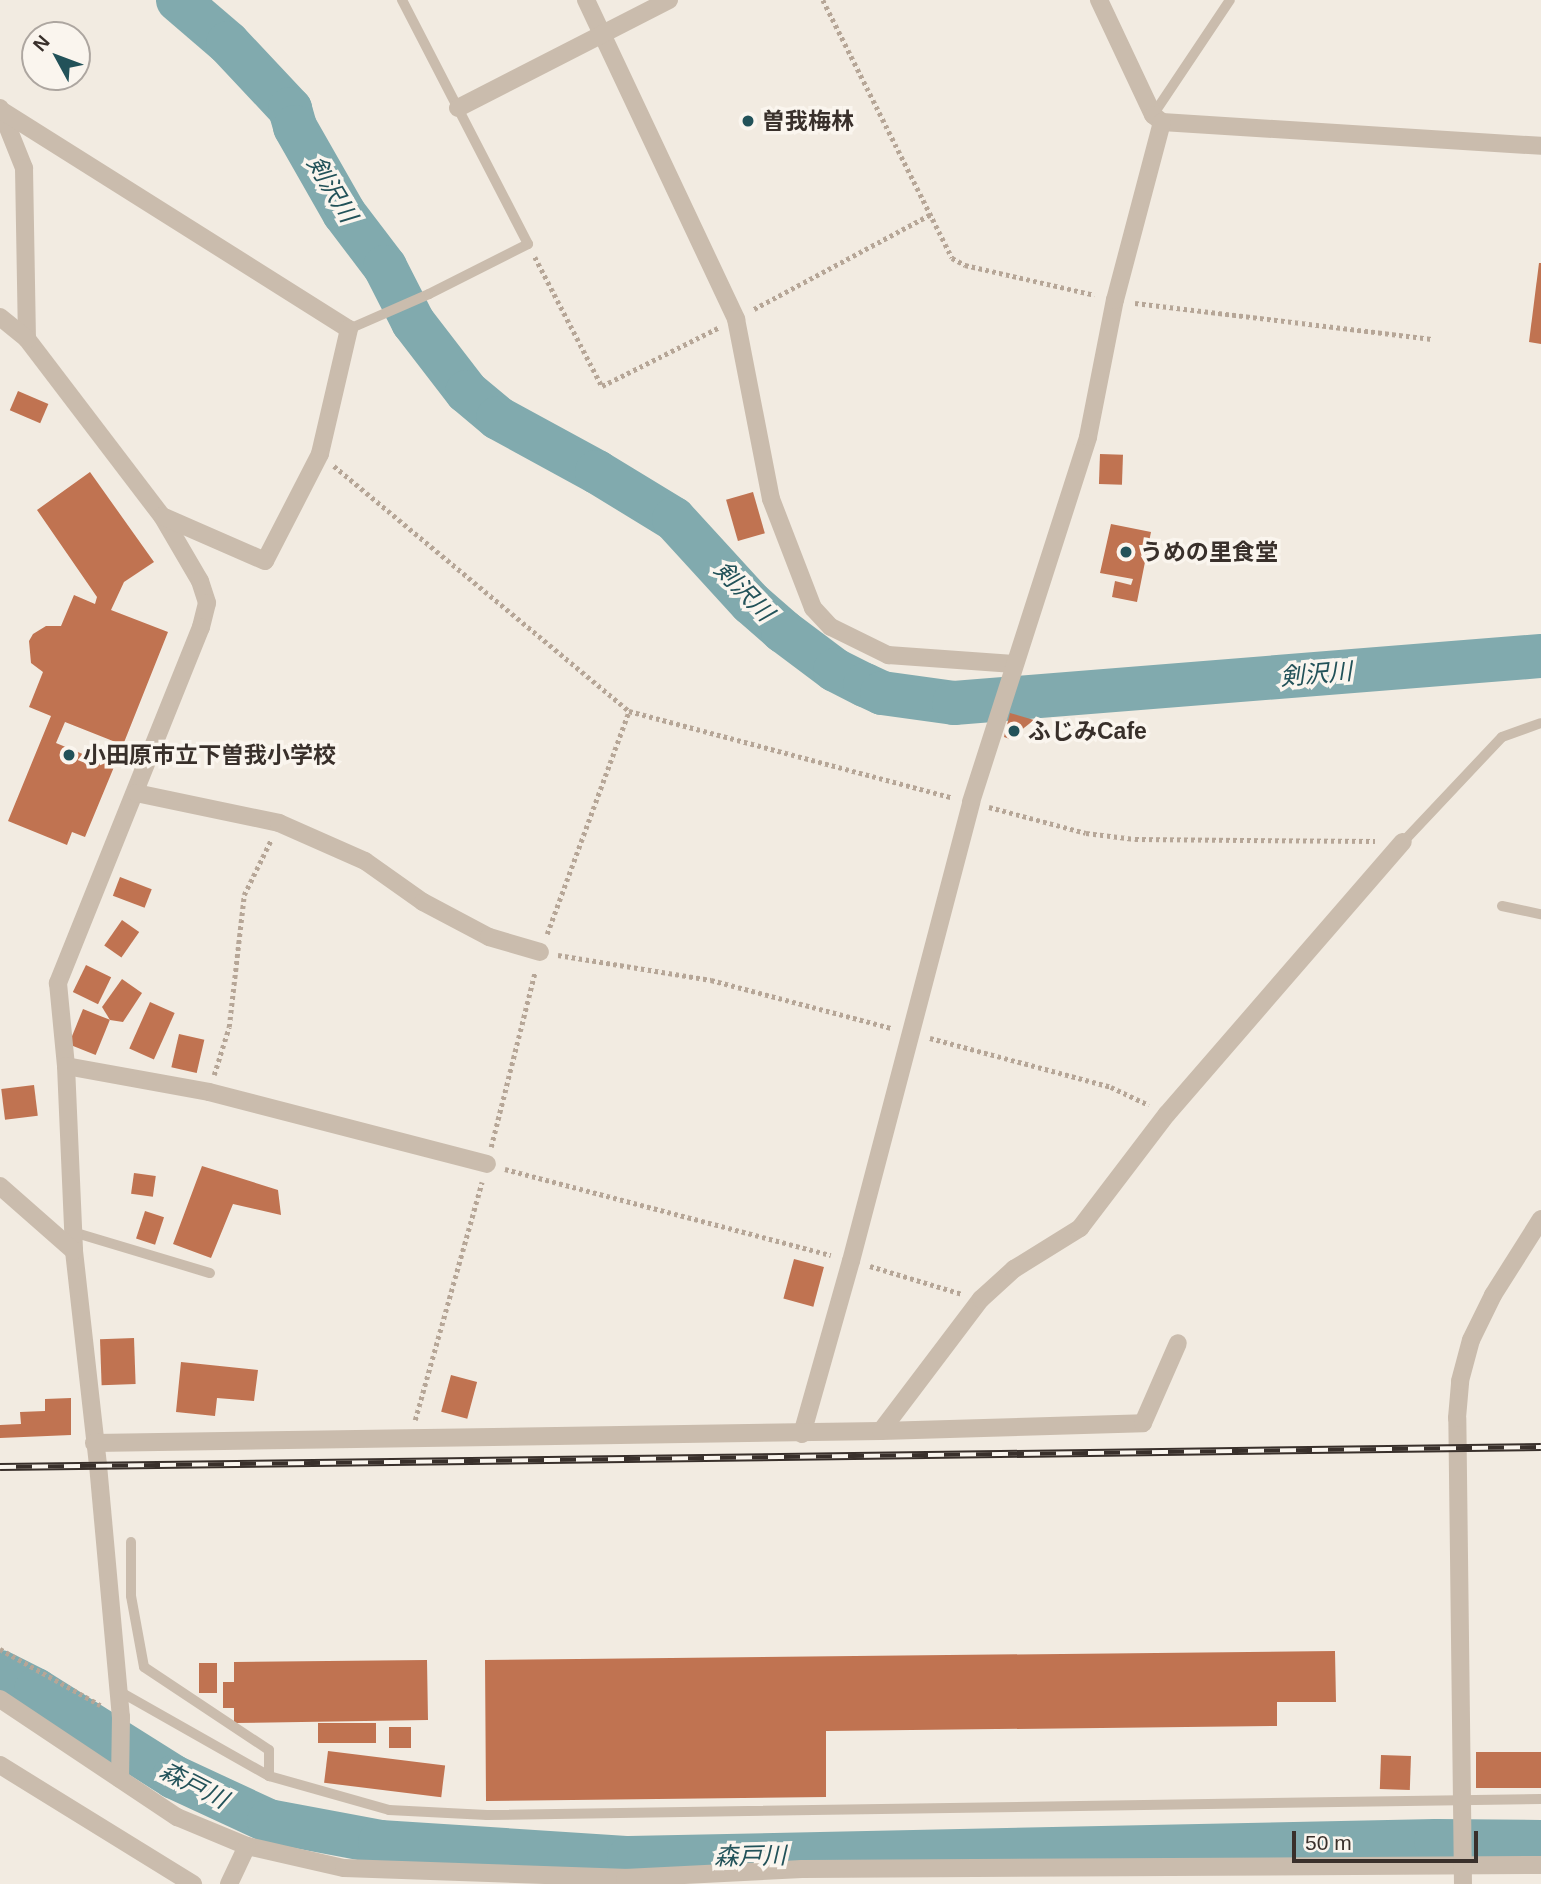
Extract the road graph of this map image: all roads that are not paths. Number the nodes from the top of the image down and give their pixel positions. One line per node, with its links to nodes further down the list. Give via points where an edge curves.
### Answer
1 (402, 0): 7 (lane)
2 (586, 0): 6 (street)
3 (669, 0): 6 (street)
4 (1098, 0): 9 (street)
5 (1230, 0): 9 (lane)
6 (603, 32): 7 (street); 15 (street, via 736,319 776,515 808,600 831,627 888,655)
7 (458, 107): 12 (lane, via 528,243)
8 (1, 109): 12 (street); 13 (street, via 24,168)
9 (1158, 118): 10 (street); 15 (street, via 1088,437)
10 (1541, 146)
11 (0, 317): 13 (street)
12 (349, 329): 14 (street, via 320,454 265,561)
13 (27, 340): 14 (street)
14 (162, 516): 17 (street, via 200,581 207,603)
15 (1011, 671): 31 (street, via 971,802)
16 (1541, 723): 18 (lane, via 1502,737)
17 (136, 793): 21 (street, via 279,823 365,861 423,902 489,937); 22 (street, via 58,983)
18 (1403, 842): 30 (street, via 1167,1114 1080,1228 1014,1269 981,1299)
19 (1502, 906): 20 (lane)
20 (1541, 914)
21 (540, 952)
22 (65, 1066): 23 (street, via 209,1092); 26 (street)
23 (487, 1164)
24 (0, 1186): 27 (street)
25 (1541, 1219): 47 (street, via 1493,1295 1471,1340 1460,1381)
26 (73, 1232): 27 (street); 28 (lane)
27 (74, 1251): 32 (street)
28 (210, 1273)
29 (1178, 1343): 30 (street, via 1143,1423)
30 (881, 1431): 31 (street)
31 (802, 1434): 32 (street)
32 (94, 1443): 34 (street)
33 (131, 1542): 37 (lane, via 131,1596 144,1667 270,1750)
34 (117, 1690): 37 (lane); 38 (street)
35 (0, 1699): 38 (street)
36 (0, 1765): 44 (street)
37 (269, 1776): 39 (lane, via 389,1810 486,1815)
38 (120, 1779): 40 (street, via 177,1817)
39 (1541, 1799)
40 (247, 1846): 43 (street, via 344,1868); 45 (street)
41 (1541, 1866): 42 (street, via 816,1869)
42 (747, 1874): 43 (street); 46 (street)
43 (627, 1881)
44 (193, 1884)
45 (229, 1884)
46 (790, 1884)
47 (1463, 1884)

